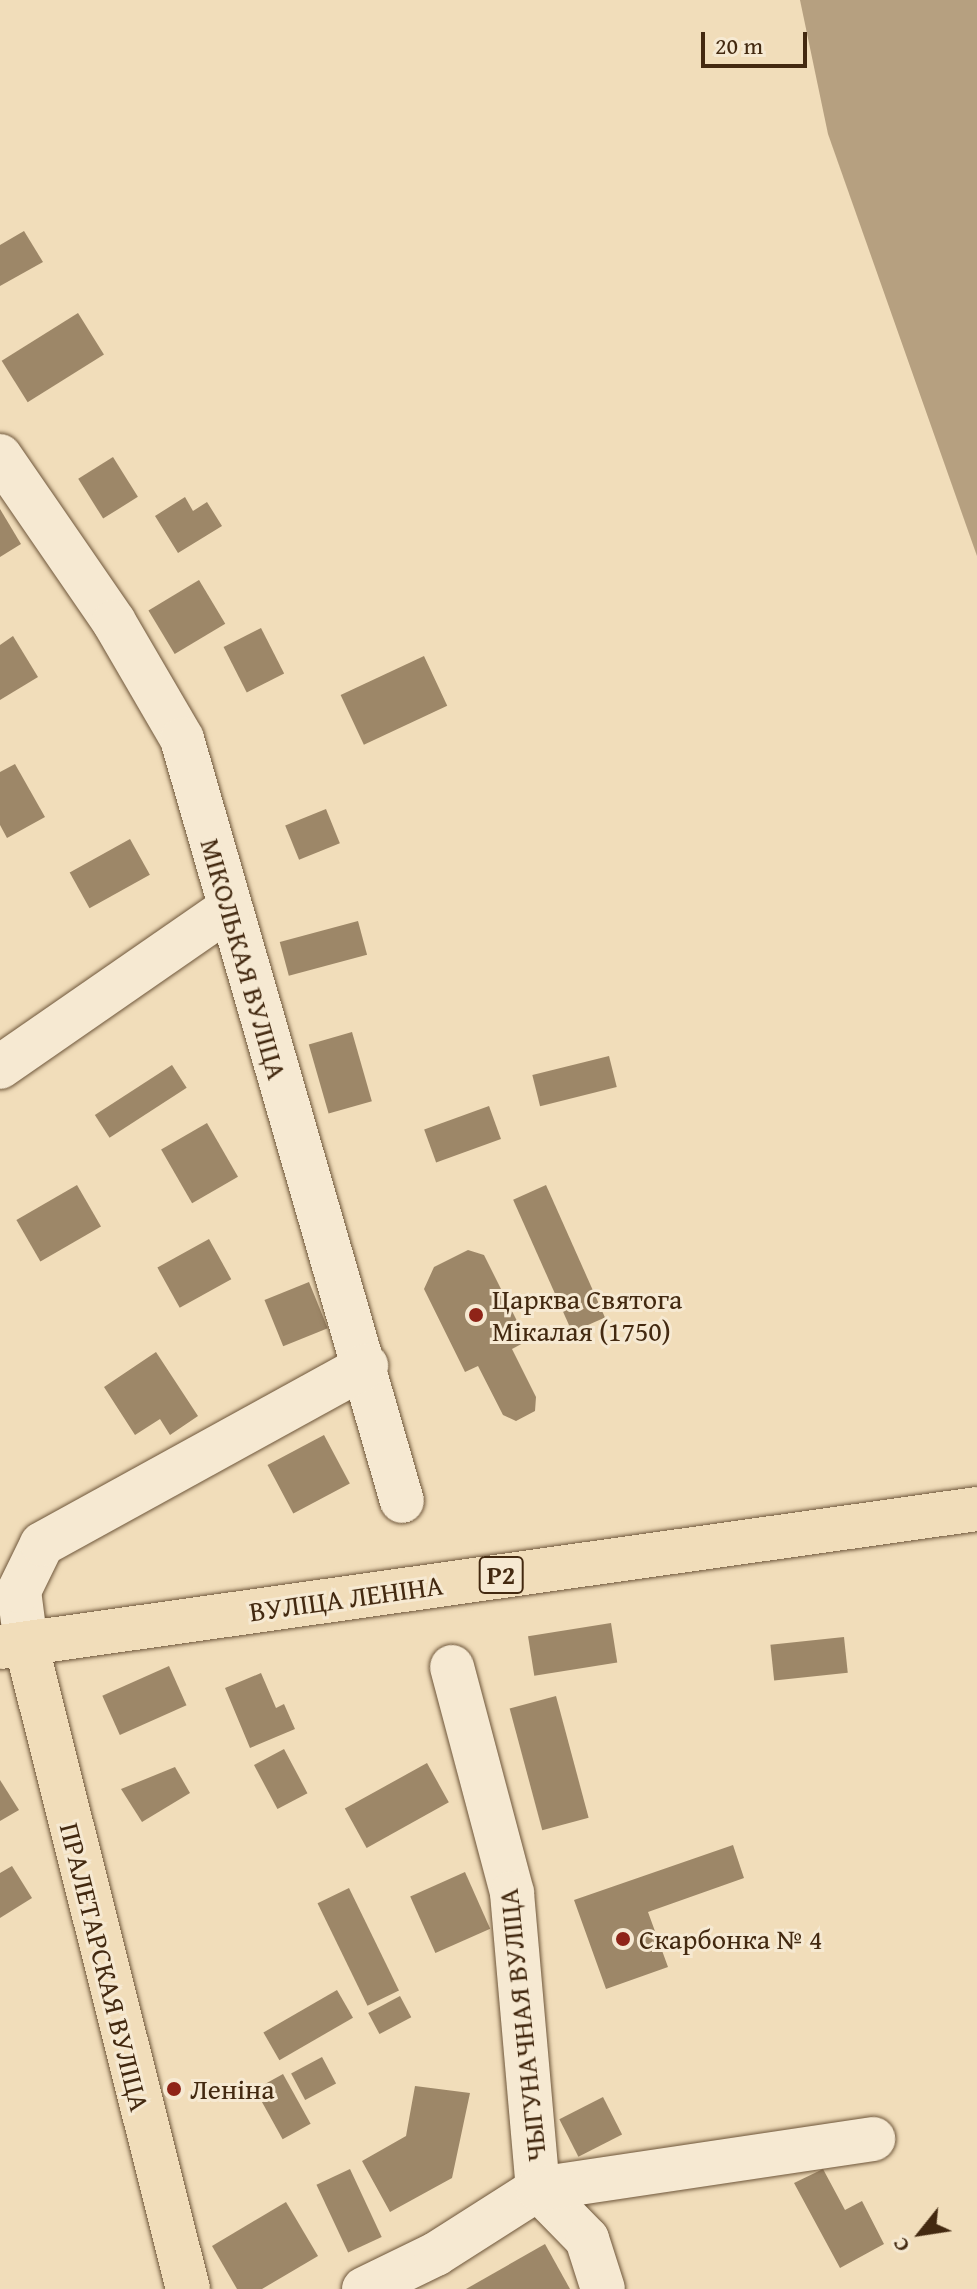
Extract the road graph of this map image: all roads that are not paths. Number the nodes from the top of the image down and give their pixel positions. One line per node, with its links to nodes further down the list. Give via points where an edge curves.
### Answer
1 (0, 456): 2 (street, МІКОЛЬКАЯ ВУЛІЦА, via 114,622 182,739)
2 (228, 909): 3 (street); 4 (street, МІКОЛЬКАЯ ВУЛІЦА)
3 (0, 1067)
4 (366, 1366): 5 (street, МІКОЛЬКАЯ ВУЛІЦА); 7 (street, via 42,1544 19,1591)
5 (402, 1501)
6 (977, 1509): 7 (main road, ВУЛІЦА ЛЕНІНА / Р2)
7 (13, 1646): 11 (main road, ПРАЛЕТАРСКАЯ ВУЛІЦА)
8 (452, 1667): 10 (street, ЧЫГУНАЧНАЯ ВУЛІЦА, via 512,1893)
9 (873, 2139): 10 (street)
10 (538, 2189): 12 (street, ЧЫГУНАЧНАЯ ВУЛІЦА, via 436,2254); 13 (street, via 587,2239)
11 (188, 2289)
12 (364, 2289)
13 (603, 2289)

